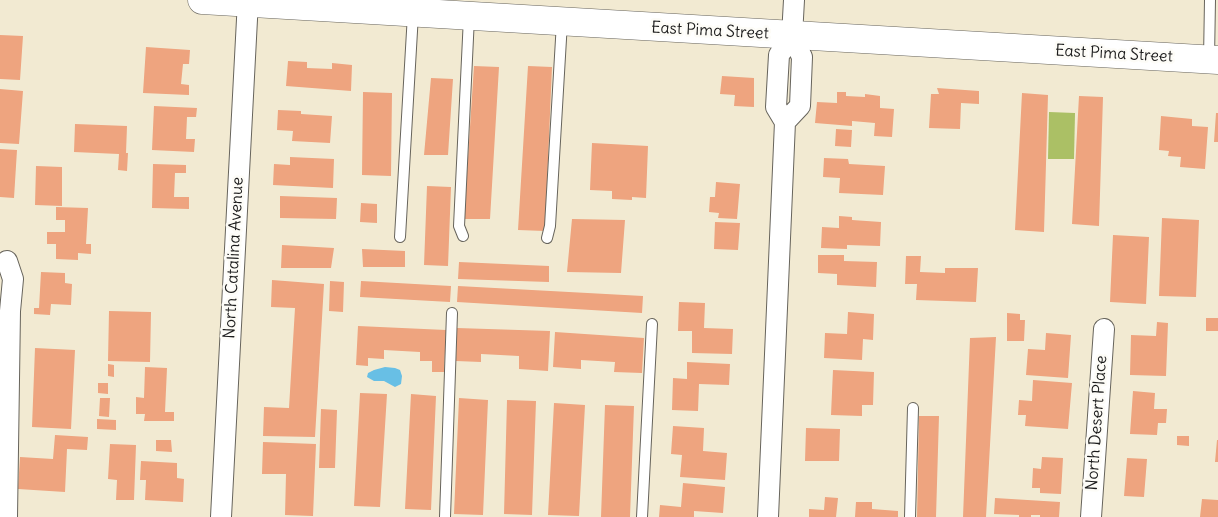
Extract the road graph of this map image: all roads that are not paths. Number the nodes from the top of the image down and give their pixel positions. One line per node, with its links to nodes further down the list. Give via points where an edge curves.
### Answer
1 (202, 0): 4 (street, East Pima Street)
2 (794, 0): 8 (street)
3 (1210, 0): 9 (lane)
4 (248, 1): 5 (street, East Pima Street); 19 (street, North Catalina Avenue)
5 (413, 13): 6 (street, East Pima Street); 11 (lane)
6 (469, 16): 7 (street, East Pima Street); 10 (lane, via 459,226)
7 (562, 21): 8 (street, East Pima Street); 12 (lane)
8 (792, 36): 9 (street, East Pima Street); 22 (street, via 802,57 800,106 784,122)
9 (1214, 59)
10 (463, 236)
11 (400, 237)
12 (547, 238)
13 (7, 261): 18 (street, via 13,279)
14 (452, 314): 20 (lane)
15 (652, 324): 21 (lane)
16 (1104, 329): 24 (street, North Desert Place)
17 (913, 408): 23 (lane)
18 (6, 517)
19 (220, 517)
20 (445, 517)
21 (642, 517)
22 (768, 517)
23 (910, 517)
24 (1091, 517)

